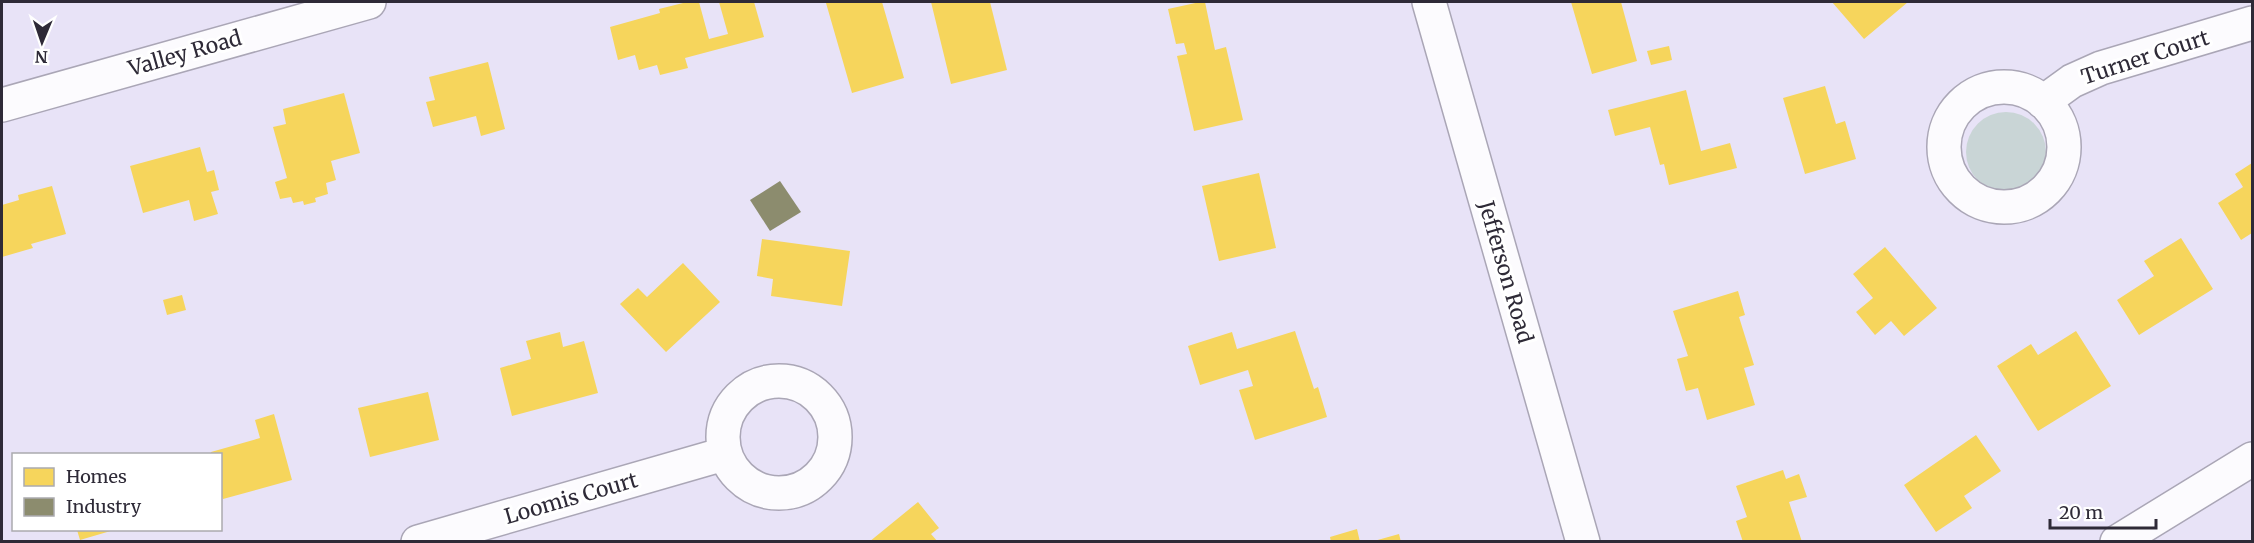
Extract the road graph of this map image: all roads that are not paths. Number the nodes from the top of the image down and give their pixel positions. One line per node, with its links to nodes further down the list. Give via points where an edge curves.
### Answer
1 (369, 2): 5 (street, Valley Road)
2 (1429, 2): 9 (street, Jefferson Road)
3 (2253, 23): 4 (street, Turner Court, via 2101,68 2072,81)
4 (2043, 102)
5 (2, 105)
6 (724, 454): 8 (street, Loomis Court)
7 (2253, 459): 10 (street)
8 (418, 542)
9 (1583, 542)
10 (2117, 542)

